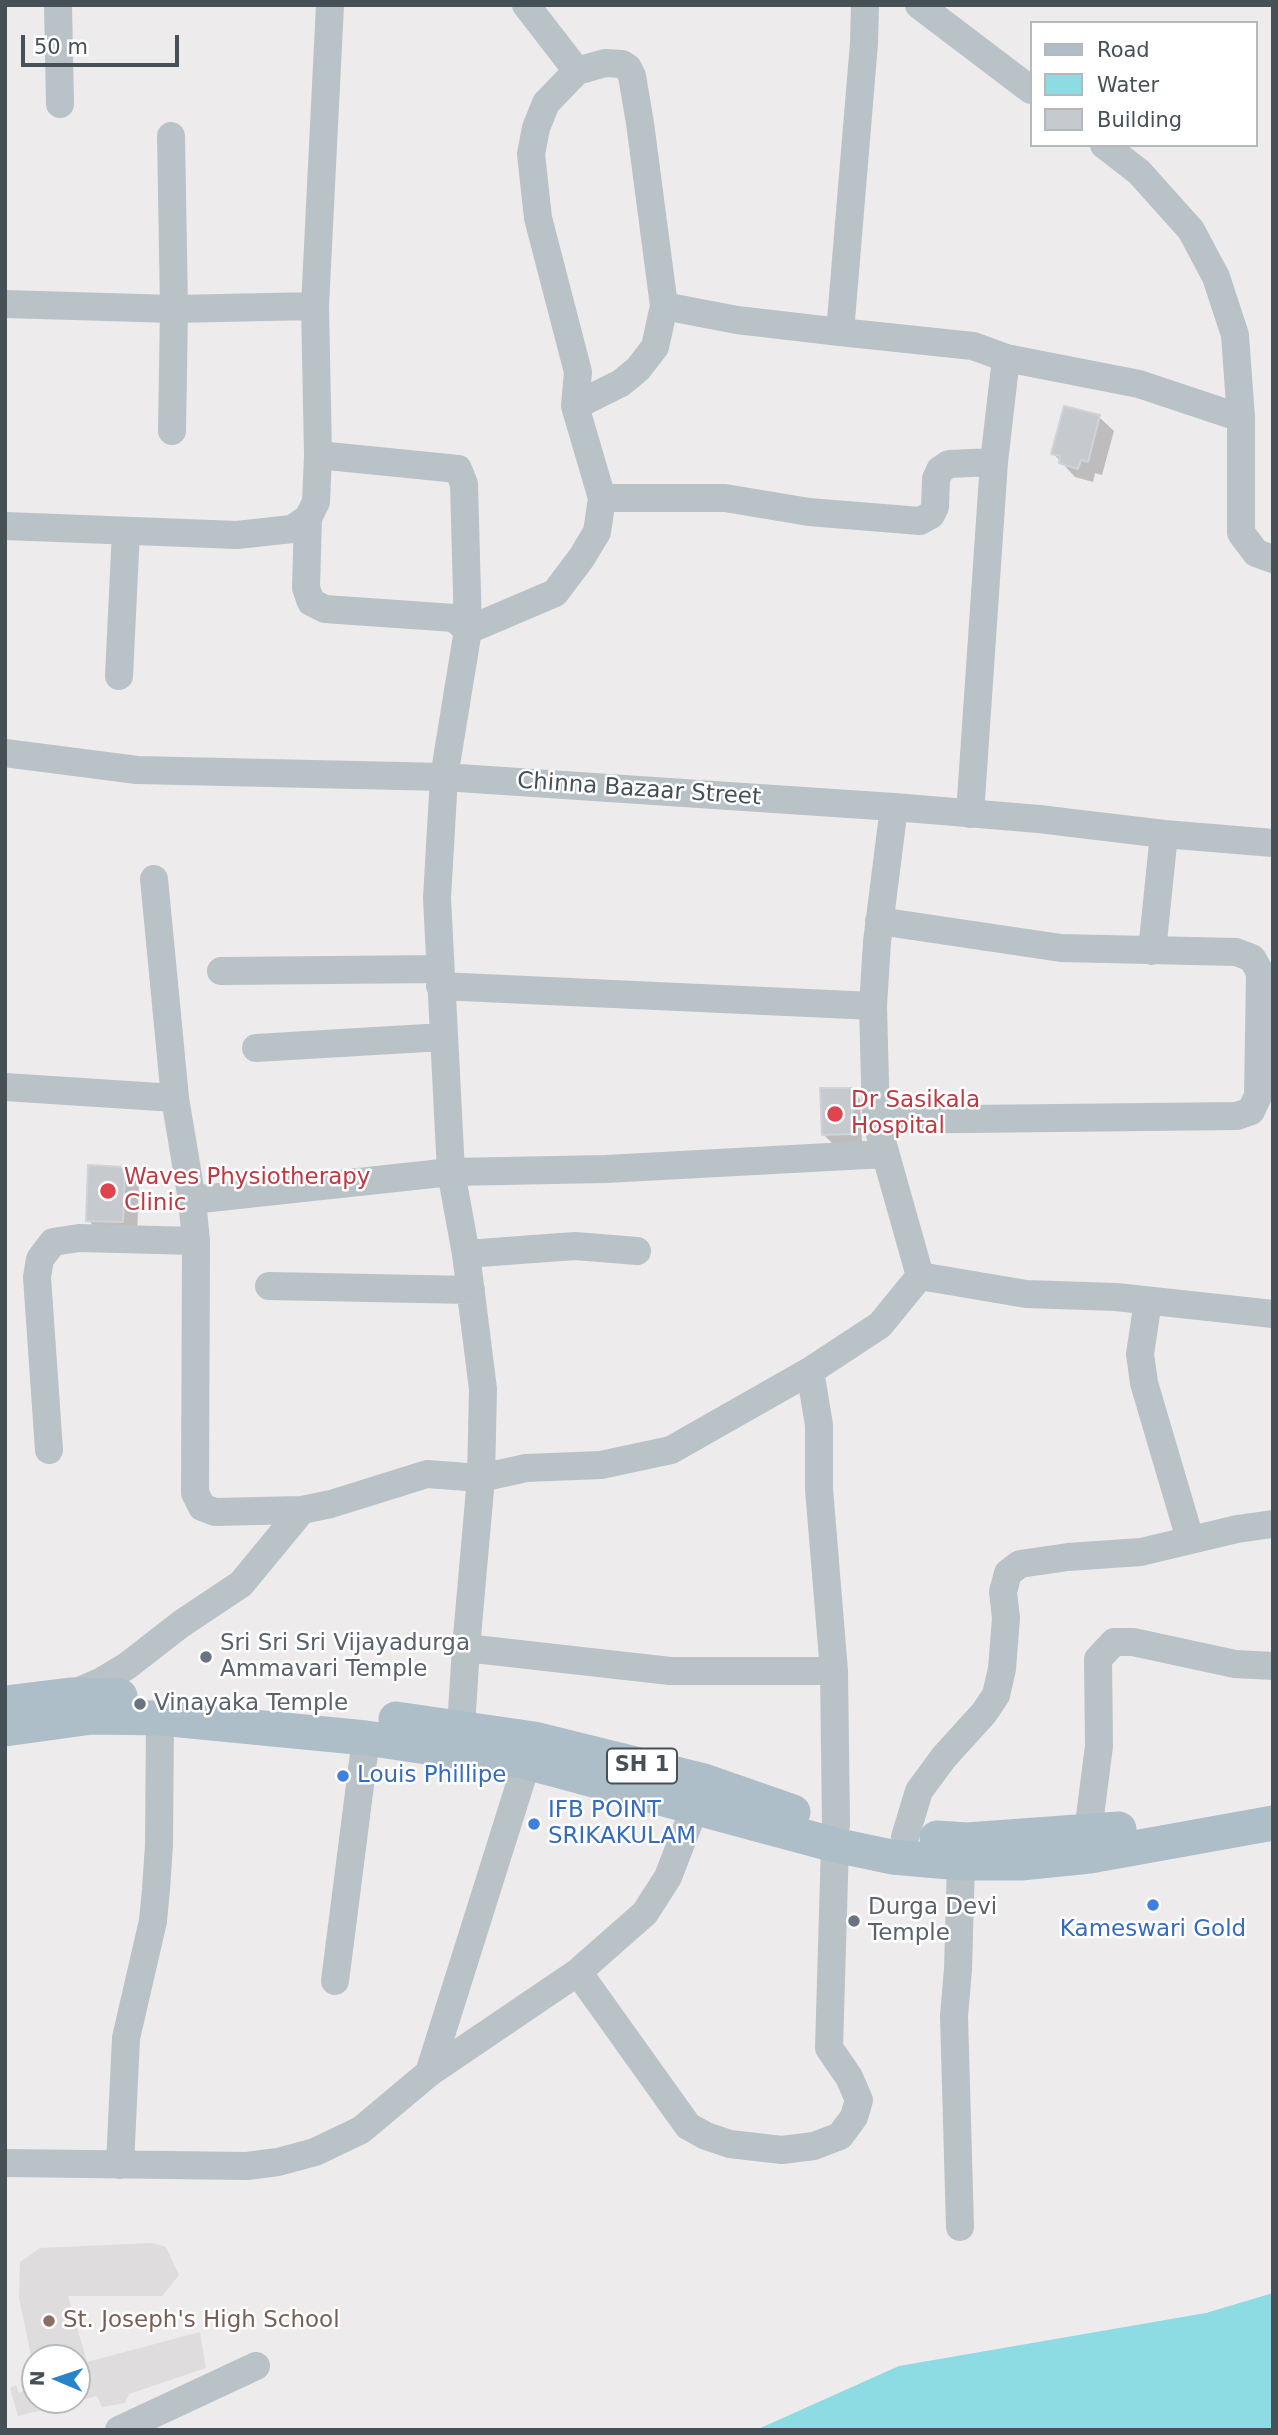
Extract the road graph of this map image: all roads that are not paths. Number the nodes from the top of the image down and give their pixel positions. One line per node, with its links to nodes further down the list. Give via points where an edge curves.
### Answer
1 (58, 5): 8 (street)
2 (330, 5): 12 (street)
3 (526, 5): 6 (street)
4 (865, 5): 15 (street)
5 (919, 5): 7 (street)
6 (577, 71): 13 (street, via 605,63 622,64 632,76); 17 (street, via 546,103 531,154 538,218 578,372)
7 (1030, 89)
8 (60, 104)
9 (171, 136): 14 (street)
10 (1107, 147): 18 (street, via 1139,172 1191,230 1216,277 1235,335)
11 (5, 304): 14 (street)
12 (315, 306): 14 (street); 20 (street)
13 (664, 306): 15 (street); 17 (street, via 654,347 638,369)
14 (174, 309): 19 (street)
15 (840, 332): 16 (street, via 973,346)
16 (1006, 358): 18 (street, via 1139,384); 21 (street)
17 (575, 406): 22 (street)
18 (1241, 418): 26 (street, via 1241,534 1256,553)
19 (172, 431)
20 (318, 455): 23 (street, via 316,502); 27 (street, via 458,470 464,484)
21 (994, 462): 22 (street, via 949,464 940,470 936,506 920,521 809,512 725,498); 32 (street)
22 (602, 498): 27 (street, via 597,532 555,593)
23 (308, 518): 25 (street, via 292,529 237,536); 27 (street, via 306,588 311,602 325,609 454,618)
24 (5, 526): 25 (street)
25 (126, 531): 28 (street)
26 (1273, 559)
27 (468, 630): 30 (street)
28 (119, 676)
29 (5, 753): 30 (street, Chinna Bazaar Street, via 137,770)
30 (444, 777): 31 (street, Chinna Bazaar Street); 39 (street, via 437,898)
31 (894, 807): 32 (street, Chinna Bazaar Street); 36 (street)
32 (970, 814): 33 (street, Chinna Bazaar Street)
33 (1164, 834): 34 (street, Chinna Bazaar Street); 37 (street)
34 (1273, 843)
35 (154, 878): 44 (street)
36 (880, 921): 37 (street, via 1061,948); 40 (street)
37 (1152, 951): 45 (street, via 1236,952 1252,958 1260,972 1258,1096 1251,1111 1237,1116)
38 (221, 971): 39 (street)
39 (440, 977): 40 (street); 41 (street)
40 (873, 1006): 45 (street)
41 (443, 1037): 42 (street); 47 (street)
42 (256, 1048)
43 (5, 1087): 44 (street)
44 (175, 1098): 48 (street)
45 (876, 1120): 46 (street)
46 (885, 1154): 47 (street); 52 (street)
47 (451, 1172): 48 (street); 51 (street)
48 (192, 1199): 49 (street)
49 (195, 1241): 58 (street, via 79,1238 53,1242 40,1259 37,1277); 60 (street, via 195,1493 202,1507 215,1512)
50 (637, 1251): 51 (street, via 575,1245)
51 (466, 1254): 54 (street)
52 (920, 1276): 55 (street, via 1026,1294); 57 (street, via 880,1325)
53 (269, 1286): 54 (street)
54 (471, 1290): 59 (street, via 483,1389)
55 (1148, 1301): 56 (street); 62 (street, via 1140,1354 1144,1383)
56 (1273, 1314)
57 (810, 1371): 59 (street, via 671,1450 601,1465 526,1468); 65 (street, via 819,1425 819,1489)
58 (49, 1450)
59 (481, 1478): 60 (street, via 427,1474); 63 (street)
60 (302, 1510): 67 (street, via 241,1584)
61 (1273, 1524): 62 (street)
62 (1190, 1539): 78 (street, via 1141,1552 1020,1564 1008,1573 996,1695 919,1791)
63 (466, 1648): 65 (street, via 670,1671); 69 (street)
64 (1273, 1666): 76 (street, via 1235,1664 1114,1642 1098,1659 1100,1746)
65 (834, 1671): 77 (street)
66 (5, 1703): 67 (main road, SH 1)
67 (67, 1707): 68 (main road, SH 1, via 92,1717); 69 (main road, SH 1, via 160,1697); 70 (main road, SH 1)
68 (160, 1718): 71 (main road, SH 1); 84 (street, via 156,1889 126,2038)
69 (461, 1727): 77 (main road, SH 1, via 534,1739 704,1781)
70 (5, 1729)
71 (366, 1738): 72 (main road, SH 1); 81 (street)
72 (527, 1762): 73 (main road, SH 1); 82 (street)
73 (695, 1807): 77 (main road, SH 1); 80 (street, via 668,1877 645,1913)
74 (1273, 1808): 76 (main road, SH 1)
75 (1273, 1823): 79 (main road, SH 1, via 1090,1856)
76 (1088, 1832): 78 (main road, SH 1, via 967,1840)
77 (835, 1835): 78 (main road, SH 1); 79 (main road, SH 1, via 892,1857); 80 (street, via 829,2048 859,2100 854,2117 840,2136 814,2146 782,2150 730,2144 688,2126)
78 (905, 1837)
79 (961, 1863): 85 (street, via 954,2017)
80 (578, 1972): 82 (street)
81 (335, 1981)
82 (429, 2073): 84 (street, via 361,2130 316,2152 247,2166)
83 (5, 2163): 84 (street)
84 (120, 2165)
85 (960, 2227)
86 (256, 2366): 87 (street)
87 (119, 2430)

